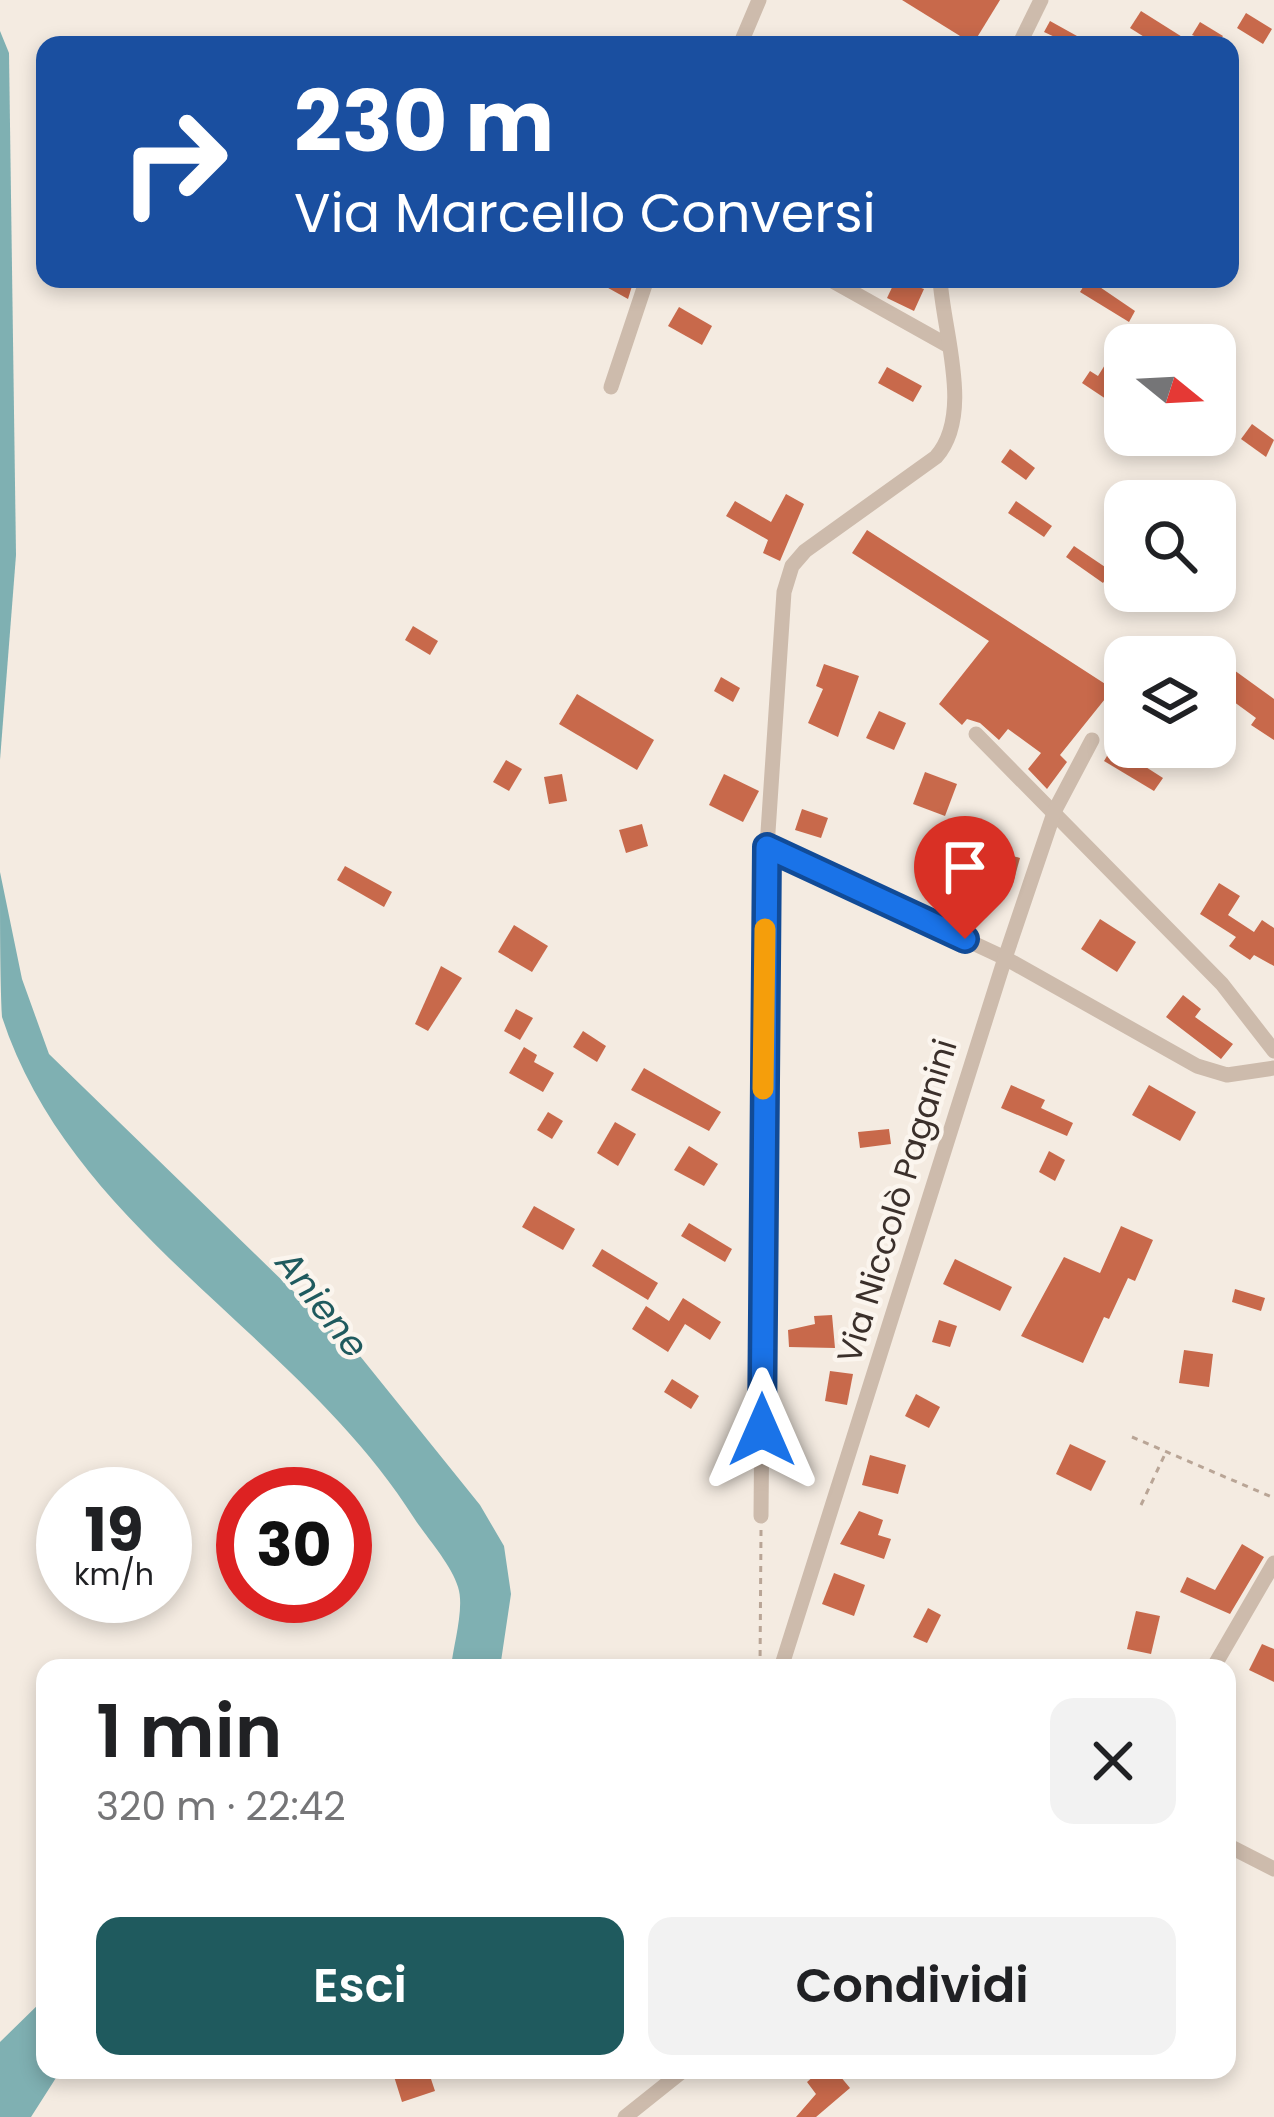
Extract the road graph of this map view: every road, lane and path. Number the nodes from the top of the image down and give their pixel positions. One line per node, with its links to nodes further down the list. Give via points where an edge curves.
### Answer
1 (760, 0): 3 (street)
2 (1041, 0): 4 (street)
3 (744, 36)
4 (1023, 36)
5 (644, 288): 9 (street)
6 (846, 288): 8 (street)
7 (941, 288): 8 (street)
8 (947, 345): 13 (street, via 955,416 945,447 805,551 789,573)
9 (611, 387)
10 (976, 734): 12 (street)
11 (1092, 740): 12 (street, Via Niccolò Paganini)
12 (1055, 810): 14 (street, Via Niccolò Paganini); 15 (street, via 1222,984)
13 (767, 847): 14 (street); 21 (street)
14 (1004, 958): 16 (street, via 1197,1066 1226,1075); 24 (street, Via Niccolò Paganini)
15 (1274, 1051)
16 (1274, 1068)
17 (1132, 1436): 18 (path)
18 (1166, 1451): 19 (path); 20 (path)
19 (1274, 1498)
20 (1141, 1505)
21 (761, 1516): 23 (path)
22 (1274, 1563): 25 (street)
23 (760, 1659)
24 (784, 1659)
25 (1218, 1659)
26 (1236, 1850): 27 (street)
27 (1274, 1869)
28 (673, 2079): 29 (street)
29 (625, 2117)

